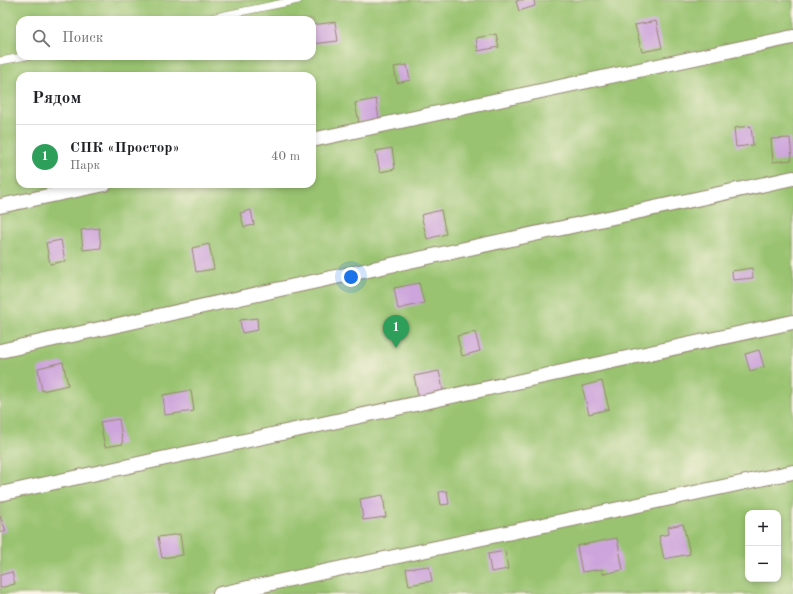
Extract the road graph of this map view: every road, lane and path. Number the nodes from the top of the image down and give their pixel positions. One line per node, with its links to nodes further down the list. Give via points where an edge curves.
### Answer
1 (298, 0): 2 (lane)
2 (220, 16)
3 (793, 37): 6 (street)
4 (16, 58): 5 (lane)
5 (0, 62)
6 (316, 139)
7 (793, 178): 11 (street)
8 (86, 188): 9 (street)
9 (0, 206)
10 (793, 322): 13 (street)
11 (0, 351)
12 (793, 472): 14 (street)
13 (0, 494)
14 (220, 594)

